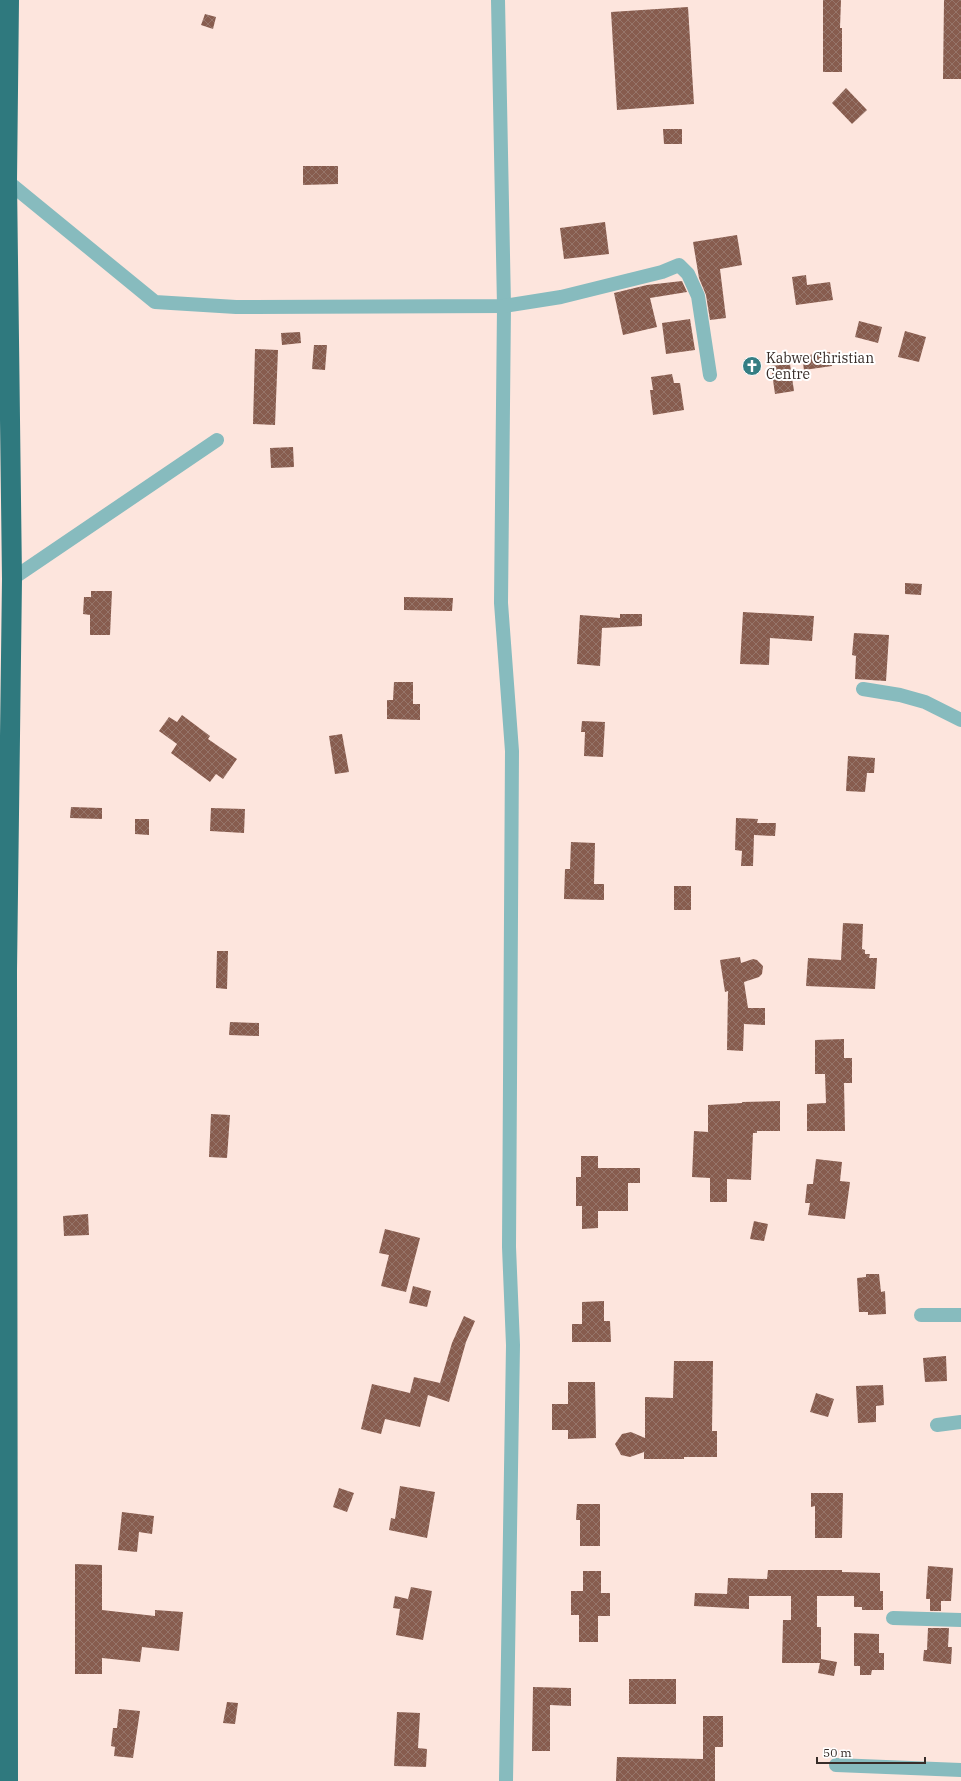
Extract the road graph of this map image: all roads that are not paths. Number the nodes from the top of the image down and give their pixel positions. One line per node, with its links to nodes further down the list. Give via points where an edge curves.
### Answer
1 (9, 0): 3 (highway)
2 (498, 0): 4 (street)
3 (7, 181): 4 (street, via 155,302 243,307); 7 (highway)
4 (504, 306): 5 (street, via 560,297 679,266 688,274 698,296); 19 (street, via 501,603 512,752 509,1247 513,1345)
5 (710, 375)
6 (217, 440): 7 (street)
7 (12, 580): 18 (highway, via 7,971)
8 (863, 689): 9 (street, via 925,702)
9 (961, 720)
10 (921, 1315): 11 (street)
11 (961, 1315)
12 (961, 1422): 13 (street)
13 (937, 1425)
14 (893, 1618): 15 (street)
15 (961, 1620)
16 (836, 1765): 17 (street)
17 (961, 1770)
18 (8, 1781)
19 (506, 1781)

